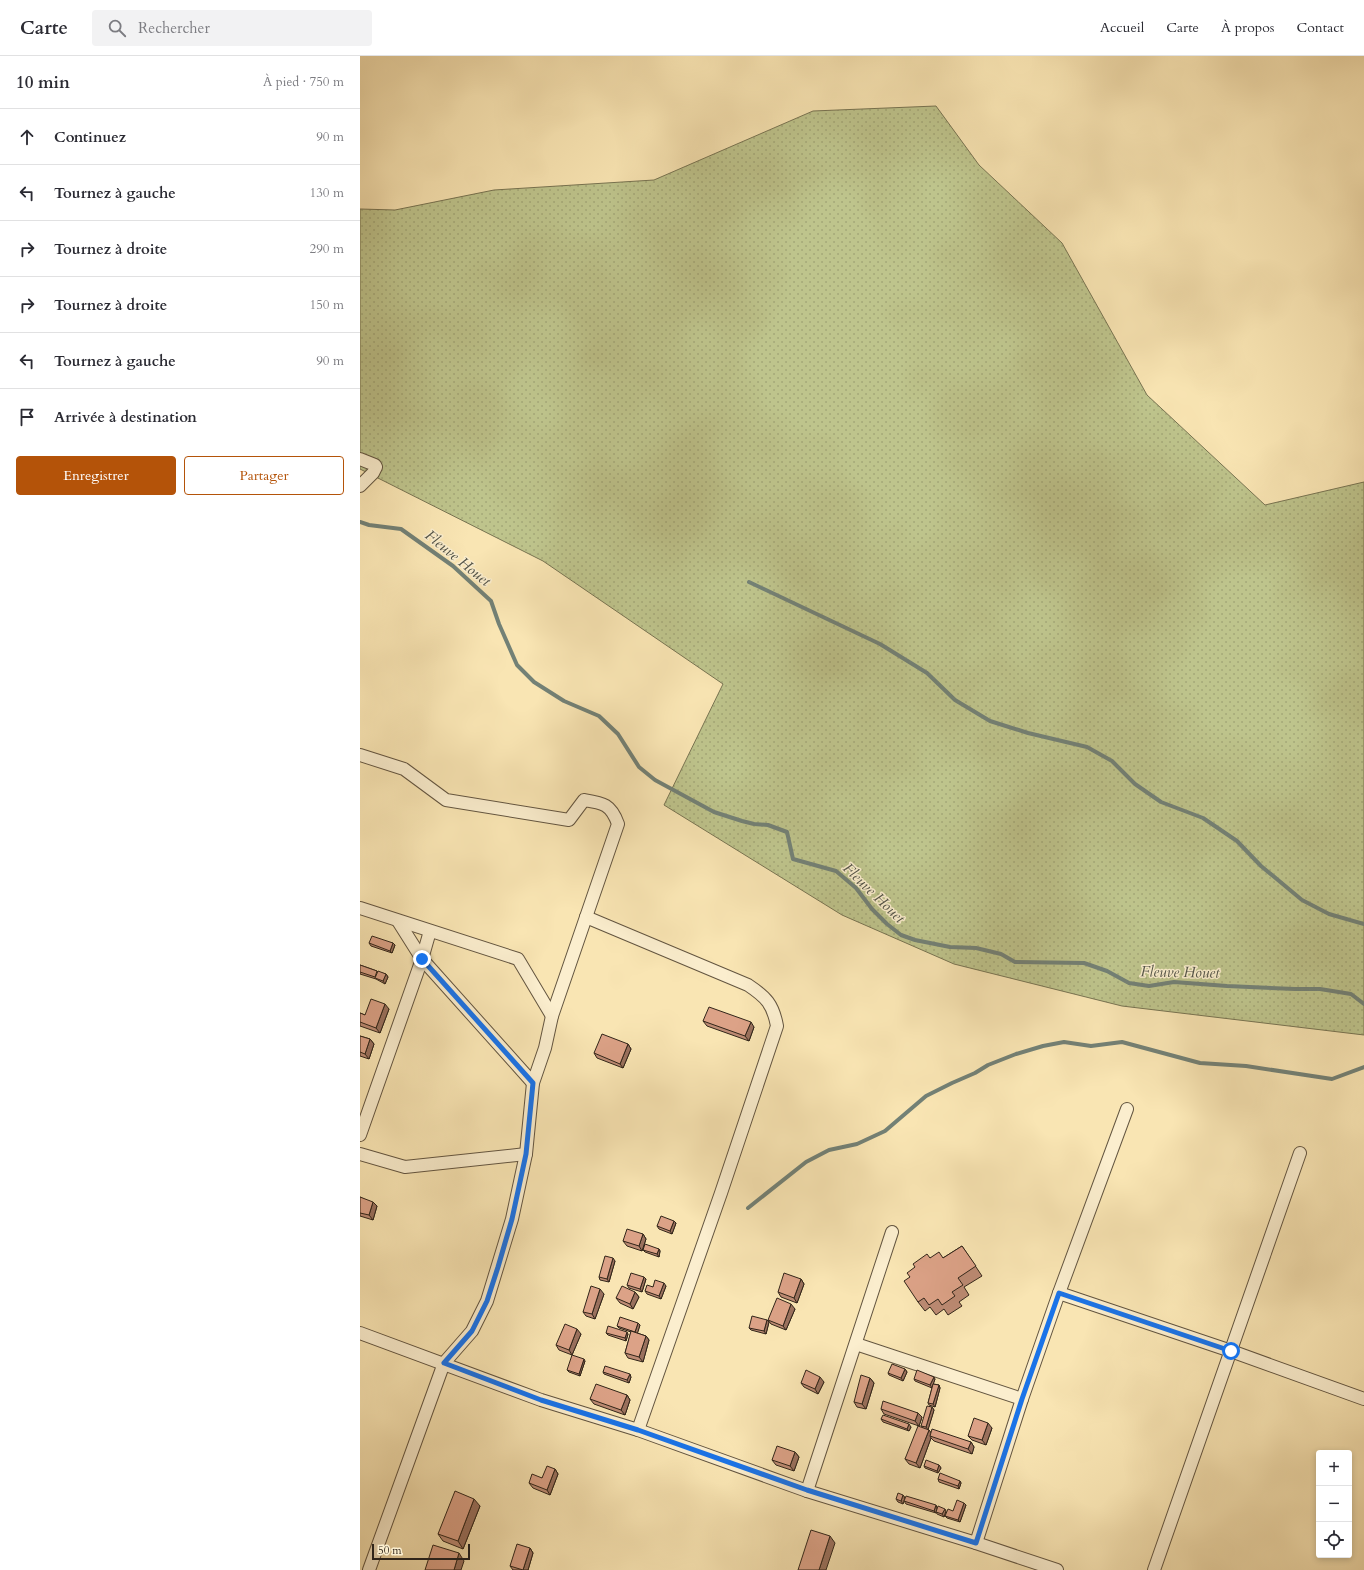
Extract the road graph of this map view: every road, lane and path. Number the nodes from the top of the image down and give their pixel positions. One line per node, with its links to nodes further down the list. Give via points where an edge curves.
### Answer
1 (360, 458): 2 (street, via 376,467)
2 (360, 486)
3 (360, 756): 5 (street, via 404,769 446,800 569,820 584,800 603,803 618,824)
4 (360, 908): 6 (street)
5 (586, 917): 9 (street); 24 (street, via 748,985 765,997 775,1013 777,1026)
6 (398, 921): 7 (street); 8 (street)
7 (430, 931): 8 (street); 9 (street, via 518,959)
8 (422, 959): 10 (street); 12 (street)
9 (552, 1016): 10 (street)
10 (533, 1083): 15 (street)
11 (1127, 1109): 17 (street)
12 (360, 1135)
13 (1300, 1153): 20 (street)
14 (360, 1154): 15 (street, via 405,1168)
15 (526, 1154): 21 (street, via 512,1219 487,1301 472,1331)
16 (892, 1232): 19 (street)
17 (1059, 1293): 20 (street); 22 (street)
18 (360, 1334): 21 (street)
19 (856, 1344): 22 (street); 25 (street)
20 (1231, 1351): 23 (street); 29 (street)
21 (444, 1363): 24 (street, via 541,1400); 27 (street)
22 (1022, 1399): 26 (street)
23 (1364, 1399)
24 (638, 1430): 25 (street)
25 (807, 1490): 26 (street)
26 (976, 1543): 28 (street)
27 (369, 1570)
28 (1057, 1570)
29 (1154, 1570)

